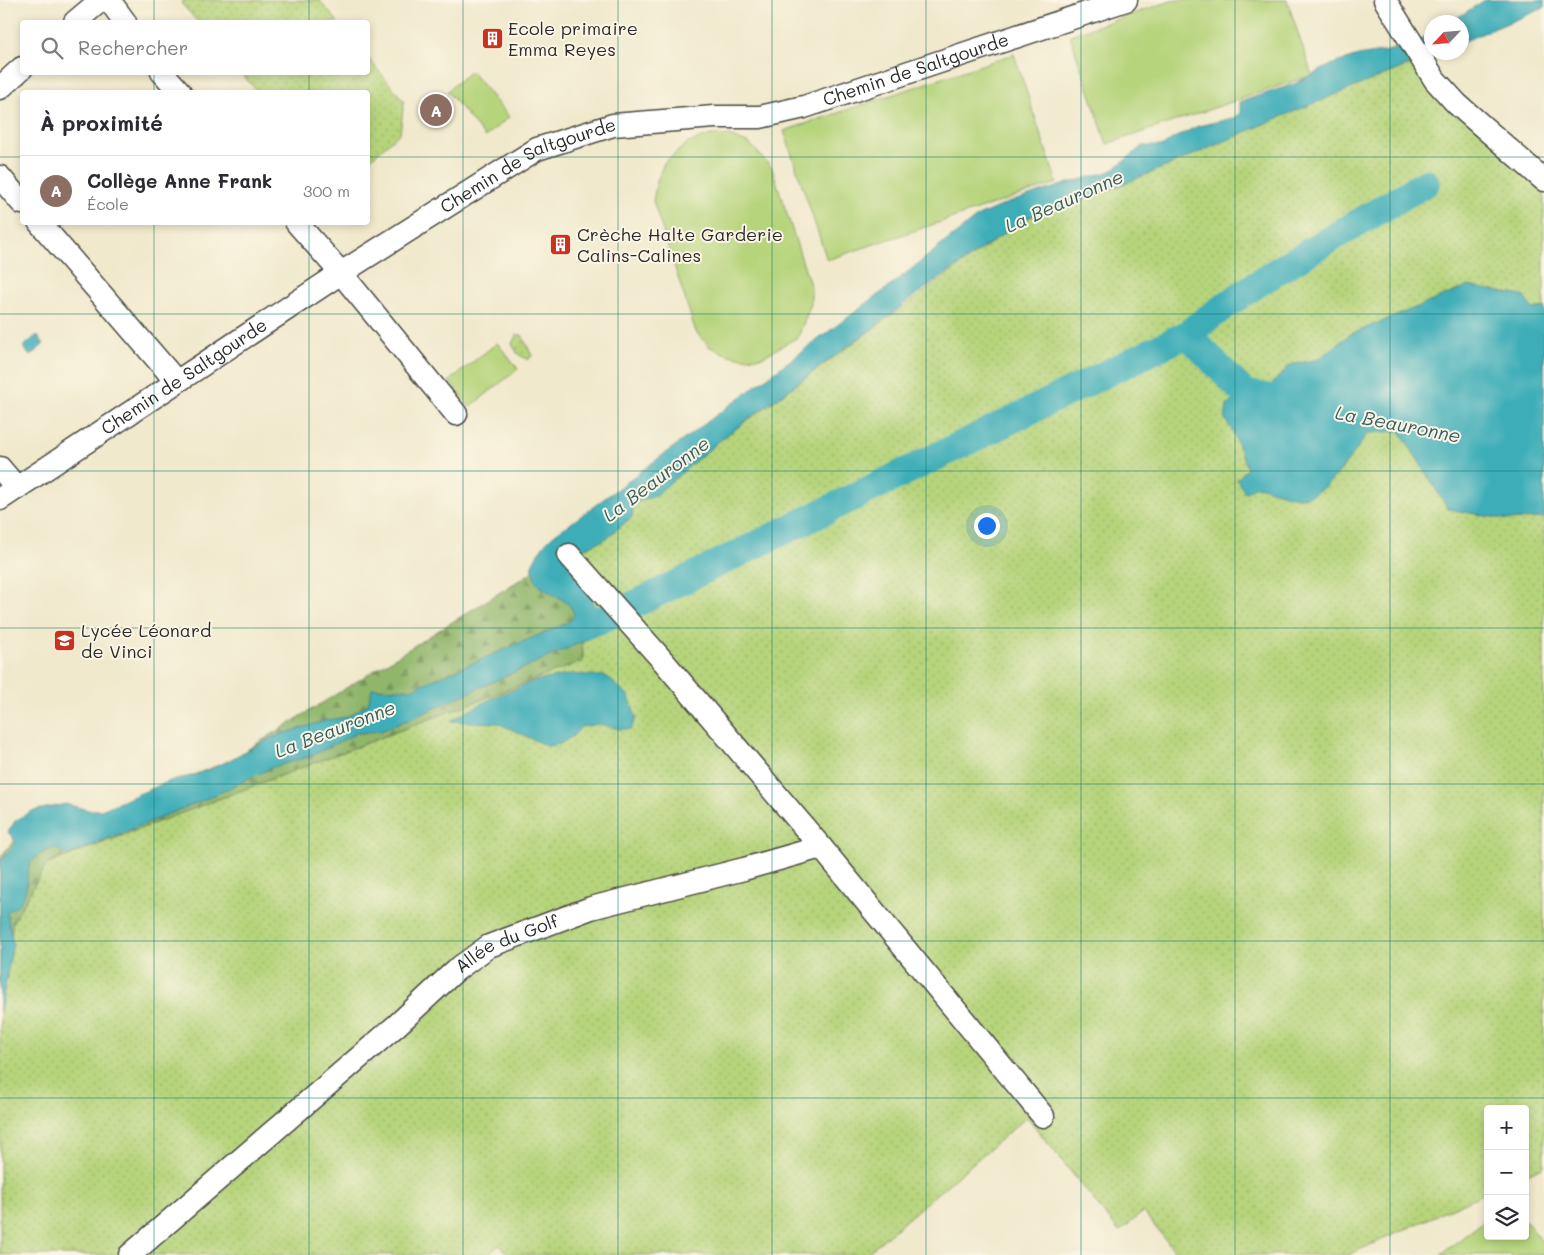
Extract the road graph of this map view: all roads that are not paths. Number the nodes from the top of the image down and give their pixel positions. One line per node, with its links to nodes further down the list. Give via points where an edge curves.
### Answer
1 (100, 0): 5 (street)
2 (109, 0): 6 (street)
3 (1126, 0): 16 (street, Chemin de Saltgourde, via 804,107 760,117 613,125 537,149)
4 (1384, 0): 12 (street, via 1435,80 1457,104)
5 (77, 20)
6 (124, 20)
7 (20, 70): 9 (street)
8 (165, 75): 10 (street)
9 (0, 88)
10 (178, 90)
11 (0, 177): 13 (street)
12 (1544, 180)
13 (20, 201)
14 (43, 225): 17 (street)
15 (299, 225): 16 (street)
16 (341, 273): 17 (street, Chemin de Saltgourde); 18 (street)
17 (176, 381): 20 (street, Chemin de Saltgourde)
18 (456, 414)
19 (0, 468): 20 (street)
20 (8, 493)
21 (569, 555): 22 (street)
22 (821, 847): 23 (street); 24 (street, Allée du Golf, via 591,908 490,946 456,970 397,1025)
23 (1043, 1116)
24 (130, 1255)

